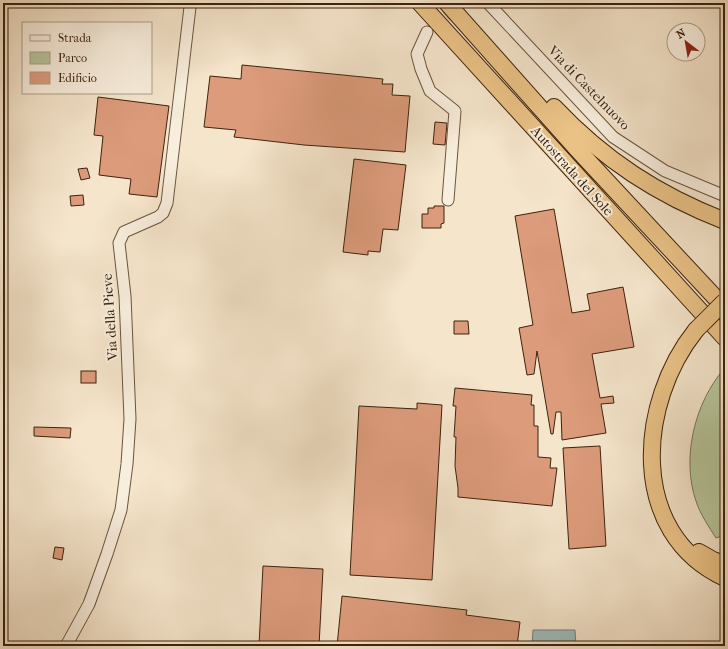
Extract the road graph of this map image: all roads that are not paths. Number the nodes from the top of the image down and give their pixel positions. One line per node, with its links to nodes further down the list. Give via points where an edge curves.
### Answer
1 (192, 3): 16 (street, Via della Pieve, via 168,202 163,213 124,232 119,243 126,296 130,419 121,510 89,604)
2 (420, 3): 13 (highway, Autostrada del Sole)
3 (447, 3): 6 (highway, Autostrada del Sole)
4 (488, 3): 7 (street, Via di Castelnuovo, via 613,137 665,171)
5 (427, 32): 8 (street, via 417,54 421,69 430,91 455,111)
6 (481, 40): 9 (highway, via 504,56 564,118 619,166 658,191); 11 (highway, Autostrada del Sole, via 575,147)
7 (725, 196)
8 (448, 200)
9 (725, 221)
10 (725, 301): 12 (highway, bridge)
11 (725, 309): 12 (highway)
12 (699, 332): 14 (highway, via 667,398 659,450 662,492 681,534 696,550); 15 (highway, via 675,361 661,393 654,428 652,468 658,503 679,542 697,560)
13 (725, 338)
14 (725, 564)
15 (725, 578)
16 (66, 646)

